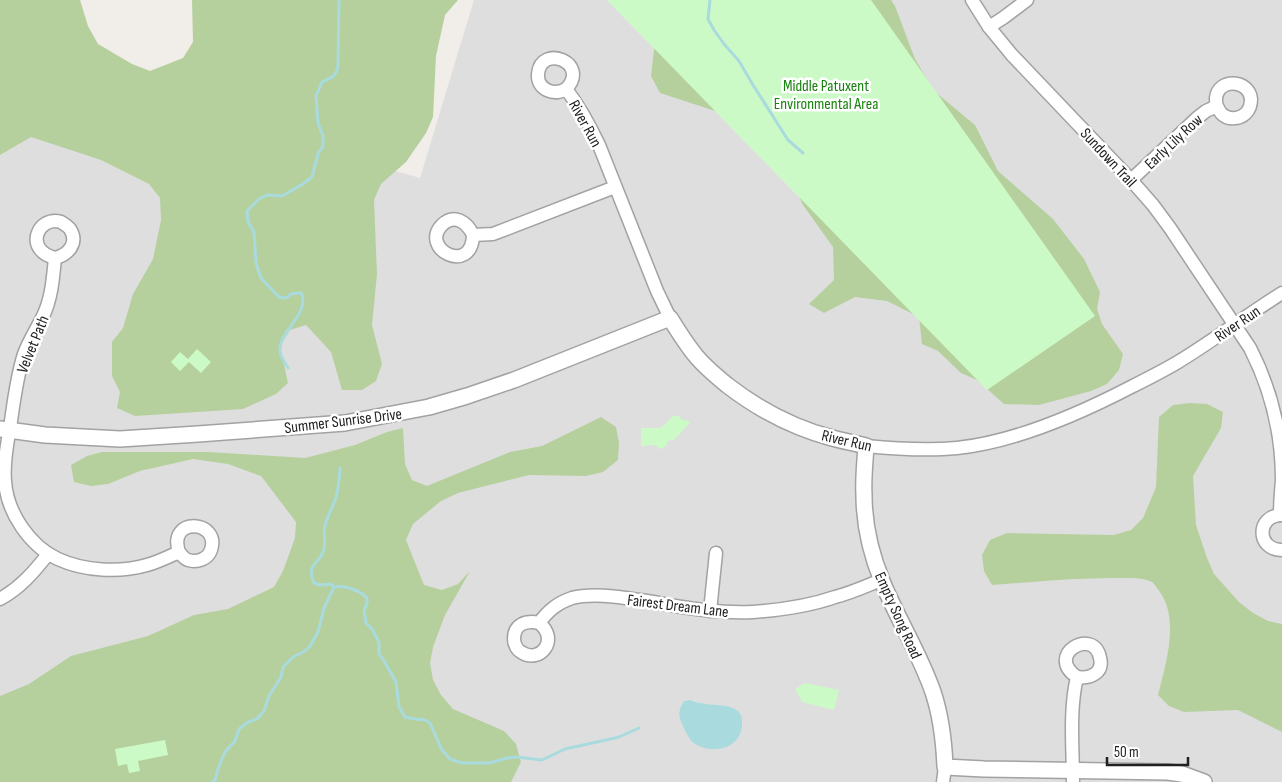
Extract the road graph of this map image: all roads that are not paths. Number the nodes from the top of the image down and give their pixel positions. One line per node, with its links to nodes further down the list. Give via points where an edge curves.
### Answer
1 (972, 0): 3 (street, Sundown Trail)
2 (1027, 0): 3 (street)
3 (989, 27): 6 (street, Sundown Trail)
4 (566, 89): 7 (street, River Run, via 589,124)
5 (1217, 106): 6 (street, Early Lily Row, via 1197,118)
6 (1131, 180): 12 (street, Sundown Trail, via 1170,228)
7 (615, 187): 8 (street, via 493,234); 11 (street, River Run)
8 (473, 235)
9 (55, 258): 13 (street, Velvet Path, via 50,297 25,353)
10 (1282, 293): 12 (street, River Run)
11 (670, 318): 13 (street, Summer Sunrise Drive, via 467,396 354,422 120,439); 15 (street, River Run, via 697,358 756,406 801,428)
12 (1235, 324): 14 (street, Sundown Trail, via 1259,365); 15 (street, River Run, via 1177,363 1115,396 1024,433 958,448 933,450)
13 (5, 430): 20 (street, Velvet Path, via 8,498 25,532)
14 (1281, 439): 16 (street, Sundown Trail)
15 (866, 446): 21 (street, Empty Song Road, via 865,515)
16 (1281, 515): 17 (street, via 1268,519 1262,533 1266,545)
17 (1282, 550)
18 (179, 552): 20 (street, Velvet Path, via 146,566 108,569 86,568)
19 (716, 553): 23 (street)
20 (48, 554): 22 (street, via 20,585)
21 (881, 580): 23 (street, Fairest Dream Lane, via 797,607 754,612); 26 (street, Empty Song Road, via 933,691 941,721)
22 (0, 599)
23 (710, 611): 24 (street, Fairest Dream Lane, via 609,596 573,598 552,607)
24 (539, 623)
25 (1077, 677): 27 (street, via 1072,707)
26 (944, 774): 27 (street, via 984,769)
27 (1073, 776): 28 (street, via 1168,772)
28 (1204, 782)

